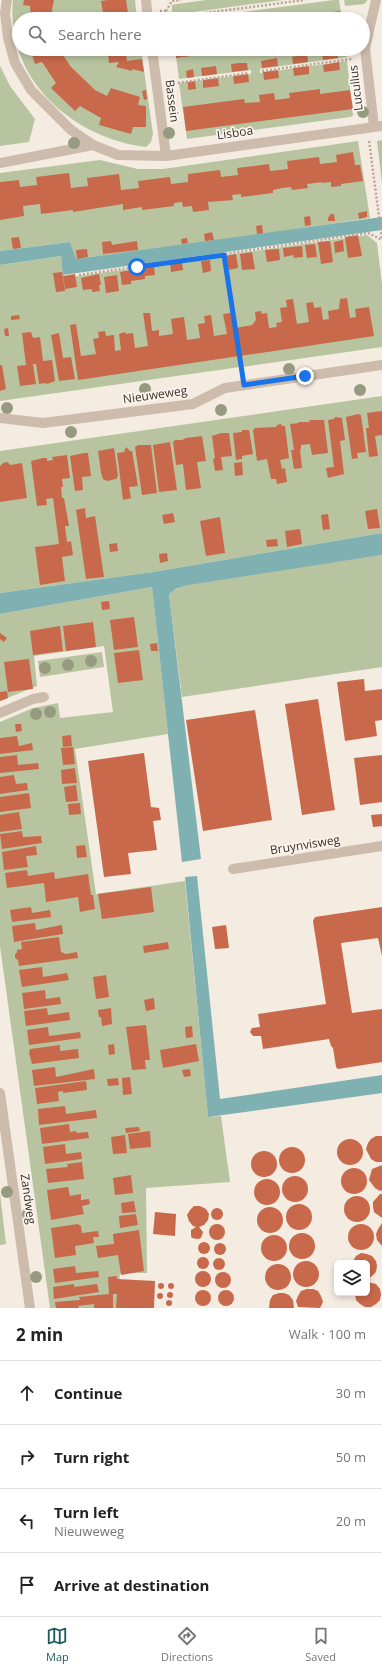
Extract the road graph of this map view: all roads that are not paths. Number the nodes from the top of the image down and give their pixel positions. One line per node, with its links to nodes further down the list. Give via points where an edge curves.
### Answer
1 (7, 0): 6 (street, Lisboa, via 5,13)
2 (146, 0): 4 (street)
3 (376, 0): 5 (street, Lucullus)
4 (148, 12)
5 (370, 24)
6 (12, 52)
7 (13, 56): 11 (street, Lisboa, via 27,83 50,111)
8 (153, 56): 12 (street, Bassein)
9 (366, 56): 10 (street, Lucullus)
10 (374, 127): 12 (street, Lisboa)
11 (93, 145): 12 (street, Lisboa, via 118,155); 13 (street)
12 (166, 156)
13 (0, 163)
14 (382, 365): 15 (street, Nieuweweg, via 225,388 193,404 43,423)
15 (0, 418)
16 (44, 697): 17 (street)
17 (0, 713)
18 (382, 846): 19 (street, Bruynvisweg)
19 (233, 869)
20 (0, 1093): 21 (street, Zandweg)
21 (30, 1308)

